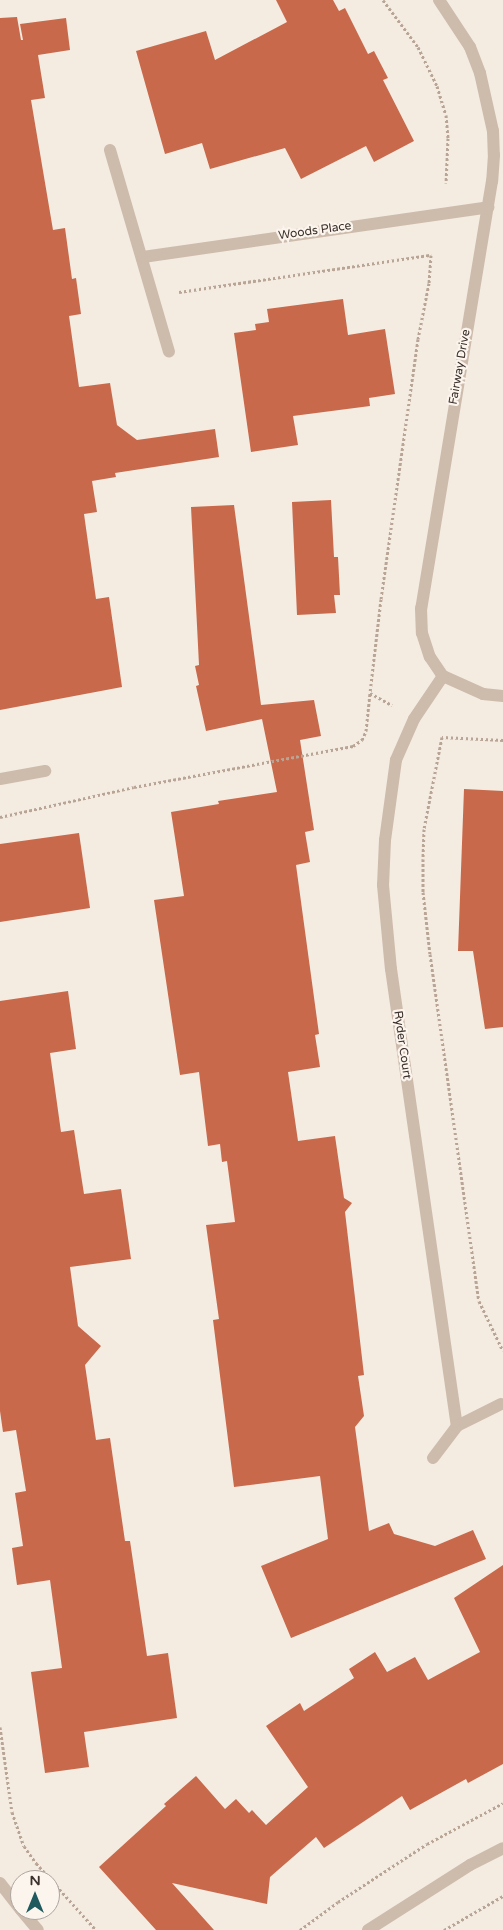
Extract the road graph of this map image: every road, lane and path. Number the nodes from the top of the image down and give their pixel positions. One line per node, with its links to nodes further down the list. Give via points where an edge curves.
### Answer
1 (383, 0): 4 (path, via 418,46 438,86 448,138)
2 (439, 0): 5 (street, Fairway Drive, via 470,47 488,104 494,156)
3 (110, 150): 6 (street)
4 (446, 183)
5 (488, 207): 6 (street, Woods Place); 9 (street, Fairway Drive, via 421,608 422,633 427,649)
6 (143, 256): 7 (street)
7 (154, 295): 8 (street); 10 (path, via 431,255)
8 (169, 352)
9 (443, 676): 11 (street, via 483,694); 19 (street, Ryder Court, via 414,719 396,760 385,840 383,885 391,970)
10 (370, 693): 12 (path); 16 (path, via 366,730 362,740 353,746 134,787)
11 (503, 696)
12 (395, 707)
13 (503, 740): 17 (path, via 442,737 424,829 423,858 430,954 479,1301)
14 (45, 771): 15 (street)
15 (0, 779)
16 (0, 817)
17 (503, 1351)
18 (501, 1404): 19 (street)
19 (457, 1426): 20 (street)
20 (433, 1458)
21 (0, 1727): 29 (path, via 12,1812 24,1846)
22 (503, 1803): 30 (path, via 426,1844)
23 (503, 1848): 31 (street, via 470,1865)
24 (0, 1883): 25 (street)
25 (10, 1896)
26 (503, 1896): 32 (path)
27 (29, 1920): 28 (street)
28 (38, 1930)
29 (96, 1930)
30 (300, 1930)
31 (368, 1930)
32 (444, 1930)

